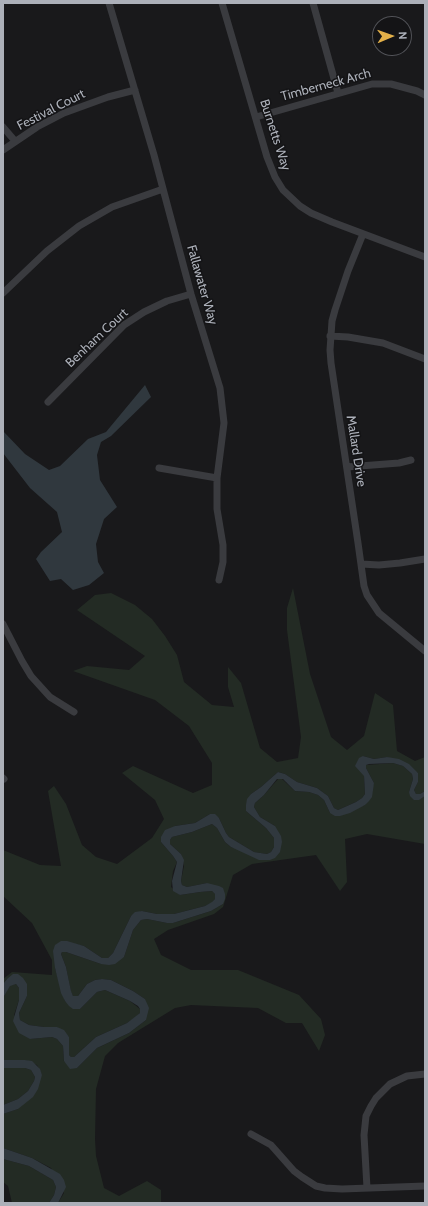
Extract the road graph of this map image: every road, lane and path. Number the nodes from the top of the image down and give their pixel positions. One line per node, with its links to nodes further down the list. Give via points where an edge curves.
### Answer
1 (109, 3): 4 (street, Fallawater Way)
2 (222, 3): 7 (street, Burnetts Way)
3 (313, 3): 5 (street)
4 (135, 90): 9 (street, Festival Court, via 108,97 64,114); 11 (street, Fallawater Way)
5 (338, 93): 6 (street, Timberneck Arch, via 380,83 397,85); 7 (street, Timberneck Arch)
6 (425, 95)
7 (256, 117): 12 (street, Burnetts Way, via 269,162 283,190 290,198 311,213)
8 (3, 126): 9 (street)
9 (15, 141): 10 (street, Festival Court)
10 (3, 150)
11 (163, 189): 14 (street, via 112,207 78,226 47,250); 15 (street, Fallawater Way)
12 (363, 234): 13 (street, Burnetts Way); 16 (street, Mallard Drive, via 335,310)
13 (425, 257)
14 (3, 293)
15 (191, 294): 18 (street, Benham Court, via 155,306 124,325); 22 (street, Fallawater Way, via 220,388 224,424)
16 (330, 336): 17 (street, via 354,337 383,343); 20 (street, Mallard Drive, via 331,363)
17 (425, 359)
18 (48, 402)
19 (411, 460): 20 (street)
20 (347, 467): 24 (street, Mallard Drive)
21 (158, 468): 22 (street)
22 (217, 478): 25 (street, Fallawater Way, via 217,509 224,545)
23 (425, 560): 24 (street, via 400,564)
24 (361, 564): 27 (street, Mallard Drive, via 364,586 373,606)
25 (219, 580)
26 (3, 624): 28 (street, via 31,676 50,697)
27 (425, 651)
28 (74, 712)
29 (425, 1074): 32 (street, via 407,1076 390,1084 371,1106 366,1116 364,1135)
30 (251, 1134): 32 (street, via 271,1145 294,1171 316,1186 334,1189)
31 (425, 1186): 32 (street)
32 (367, 1188)

